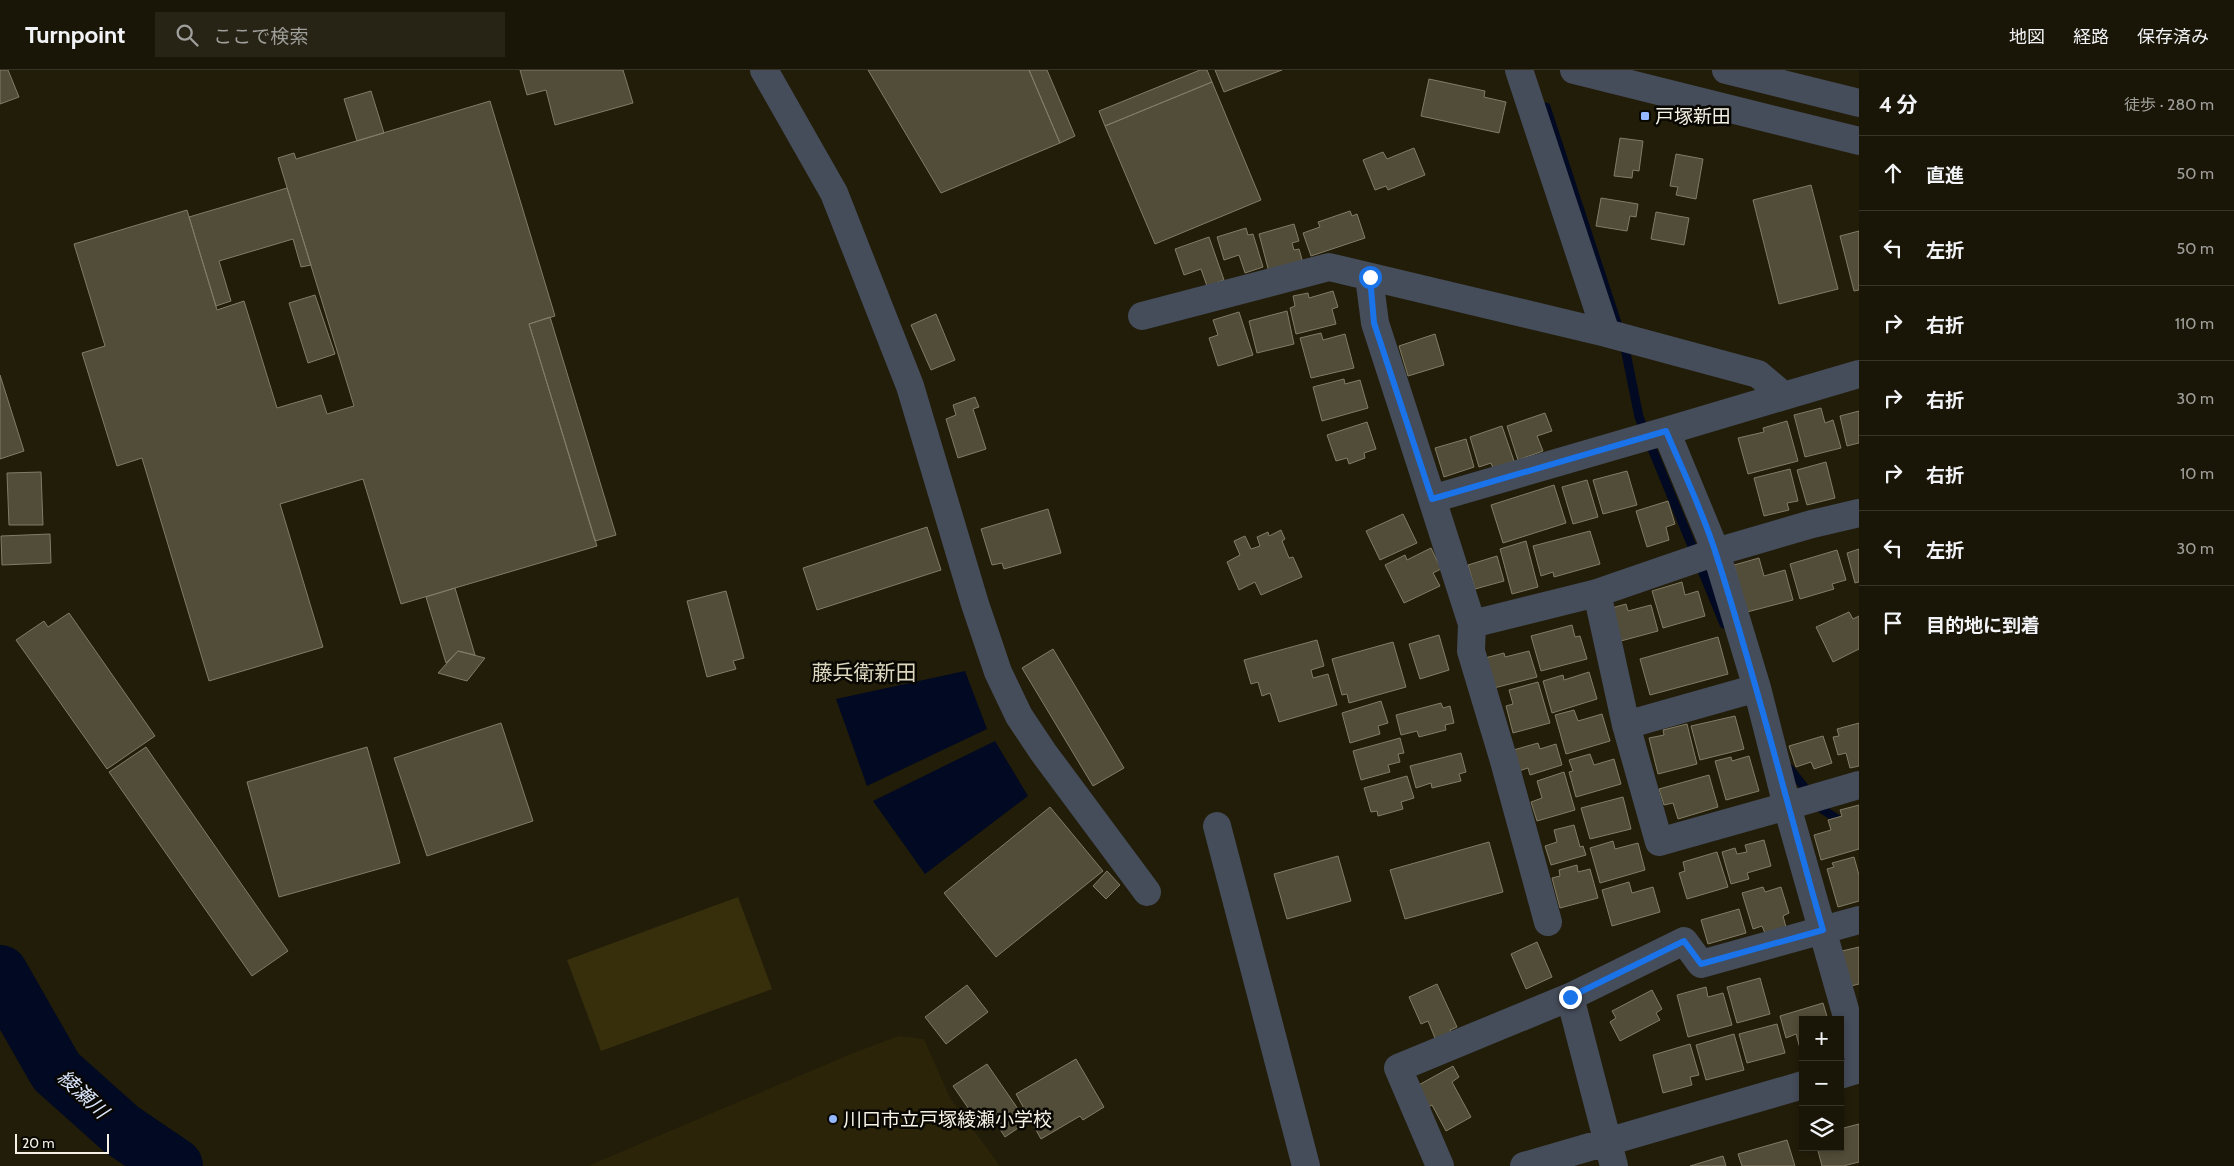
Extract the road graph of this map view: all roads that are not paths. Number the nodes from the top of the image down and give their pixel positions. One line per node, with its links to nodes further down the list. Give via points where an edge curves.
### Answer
1 (764, 70): 23 (street, via 834,193 910,386 998,672 1019,716 1043,752)
2 (1519, 70): 9 (street)
3 (1574, 70): 6 (street)
4 (1726, 70): 5 (street)
5 (1859, 103)
6 (1859, 141)
7 (1370, 277): 8 (street, via 1329,267); 9 (street); 13 (street, via 1374,323)
8 (1142, 316)
9 (1606, 333): 11 (street, via 1758,374)
10 (1859, 374): 11 (street)
11 (1784, 396): 12 (street)
12 (1666, 431): 13 (street); 15 (street)
13 (1432, 499): 17 (street)
14 (1859, 513): 15 (street)
15 (1716, 552): 16 (street); 18 (street)
16 (1597, 592): 17 (street); 19 (street)
17 (1472, 624): 25 (street, via 1471,651)
18 (1757, 688): 19 (street); 21 (street)
19 (1626, 726): 21 (street, via 1659,842)
20 (1859, 785): 21 (street)
21 (1787, 806): 26 (street)
22 (1217, 826): 33 (street)
23 (1147, 892)
24 (1859, 920): 26 (street)
25 (1548, 922)
26 (1823, 930): 27 (street, via 1701,964 1684,941); 28 (street)
27 (1570, 997): 32 (street); 34 (street, via 1398,1068)
28 (1859, 1059)
29 (1859, 1069): 30 (street)
30 (1844, 1073)
31 (1799, 1086): 32 (street)
32 (1611, 1154): 35 (street)
33 (1306, 1166)
34 (1440, 1166)
35 (1524, 1166)

